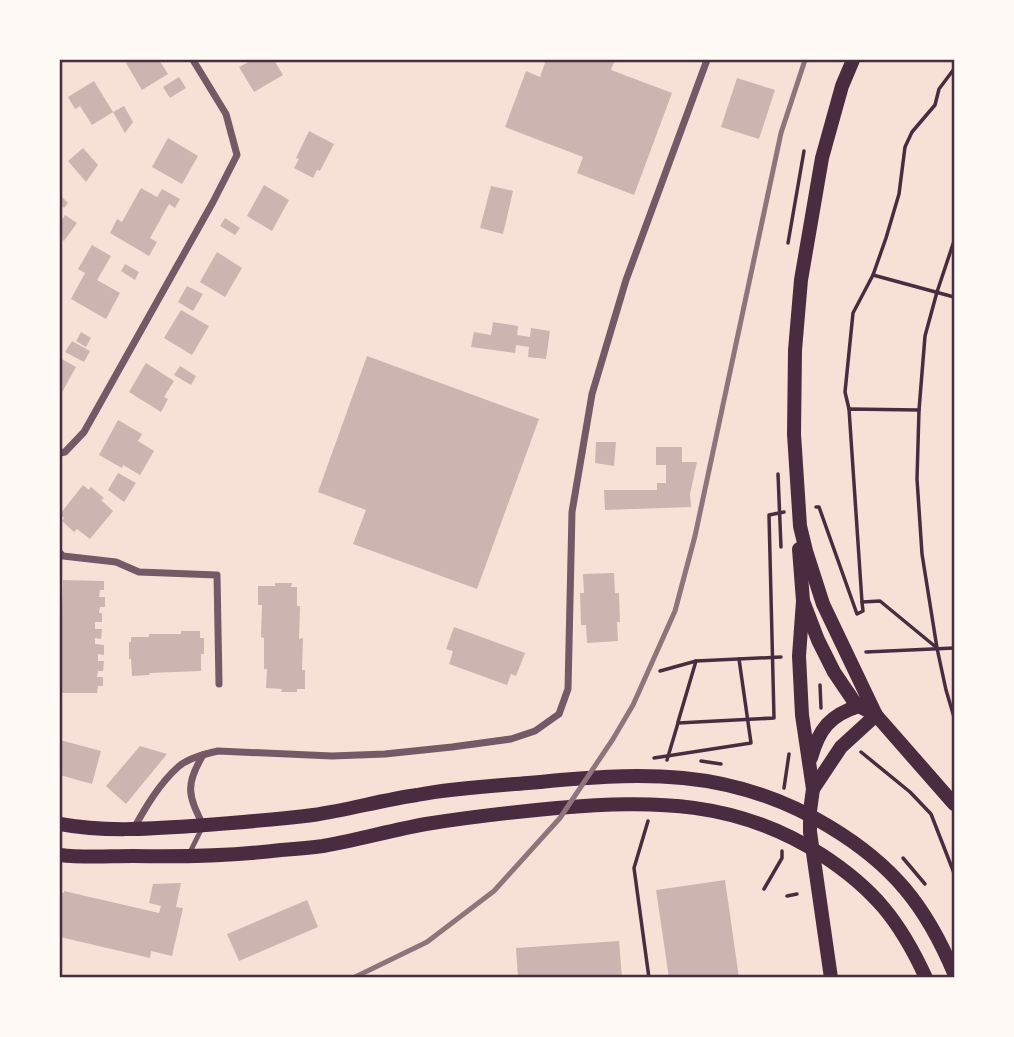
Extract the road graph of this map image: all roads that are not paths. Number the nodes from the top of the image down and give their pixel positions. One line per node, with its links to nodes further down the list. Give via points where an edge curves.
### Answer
1 (194, 60): 4 (street, via 226,114 237,155 84,432)
2 (707, 60): 11 (street, via 625,280 592,394 572,512 568,689 559,714 535,731 511,739 452,747 332,756)
3 (853, 60): 5 (main road, via 822,158 801,280 794,433)
4 (60, 453)
5 (800, 526): 7 (main road); 10 (main road, via 822,604)
6 (60, 553): 8 (street, via 116,562 139,572 217,575)
7 (803, 601): 9 (main road, via 825,654); 12 (main road, via 799,656)
8 (219, 684)
9 (859, 706): 10 (main road); 12 (main road, via 822,729)
10 (876, 715): 13 (main road, via 848,739); 14 (main road)
11 (203, 754): 16 (street, via 192,773 190,792); 17 (street, via 179,766)
12 (809, 766): 13 (main road)
13 (813, 789): 21 (main road, via 810,832)
14 (954, 804)
15 (60, 824): 17 (main road)
16 (203, 825): 17 (main road); 19 (lane); 20 (main road, via 315,814 419,794 523,783 636,775 731,785 812,817 885,867 933,928)
17 (133, 830)
18 (60, 855): 19 (main road)
19 (187, 856): 22 (main road, via 321,846 511,812 637,804 721,812 790,837 866,888 890,915)
20 (954, 973)
21 (831, 978)
22 (926, 978)

